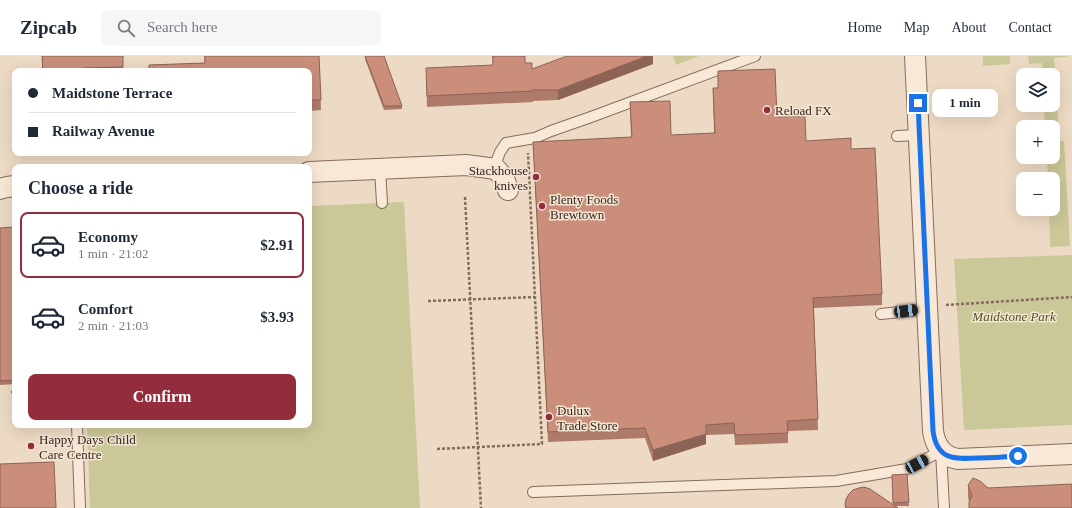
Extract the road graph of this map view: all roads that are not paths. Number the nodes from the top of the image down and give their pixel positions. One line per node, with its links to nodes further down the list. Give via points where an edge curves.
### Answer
1 (755, 56): 5 (lane, via 535,138 506,143)
2 (915, 56): 3 (street)
3 (919, 135): 4 (lane); 12 (street)
4 (897, 136)
5 (494, 168): 6 (street, via 466,165); 10 (street, via 504,178)
6 (380, 169): 7 (street); 11 (lane)
7 (312, 172)
8 (12, 186): 9 (street)
9 (0, 189)
10 (508, 190)
11 (382, 203)
12 (928, 307): 13 (lane); 16 (street, via 933,431 935,442)
13 (881, 314)
14 (77, 428): 18 (lane)
15 (1072, 454): 16 (street, via 968,459)
16 (947, 455): 17 (lane, via 907,469 836,481); 19 (lane)
17 (533, 492)
18 (80, 508)
19 (944, 508)

